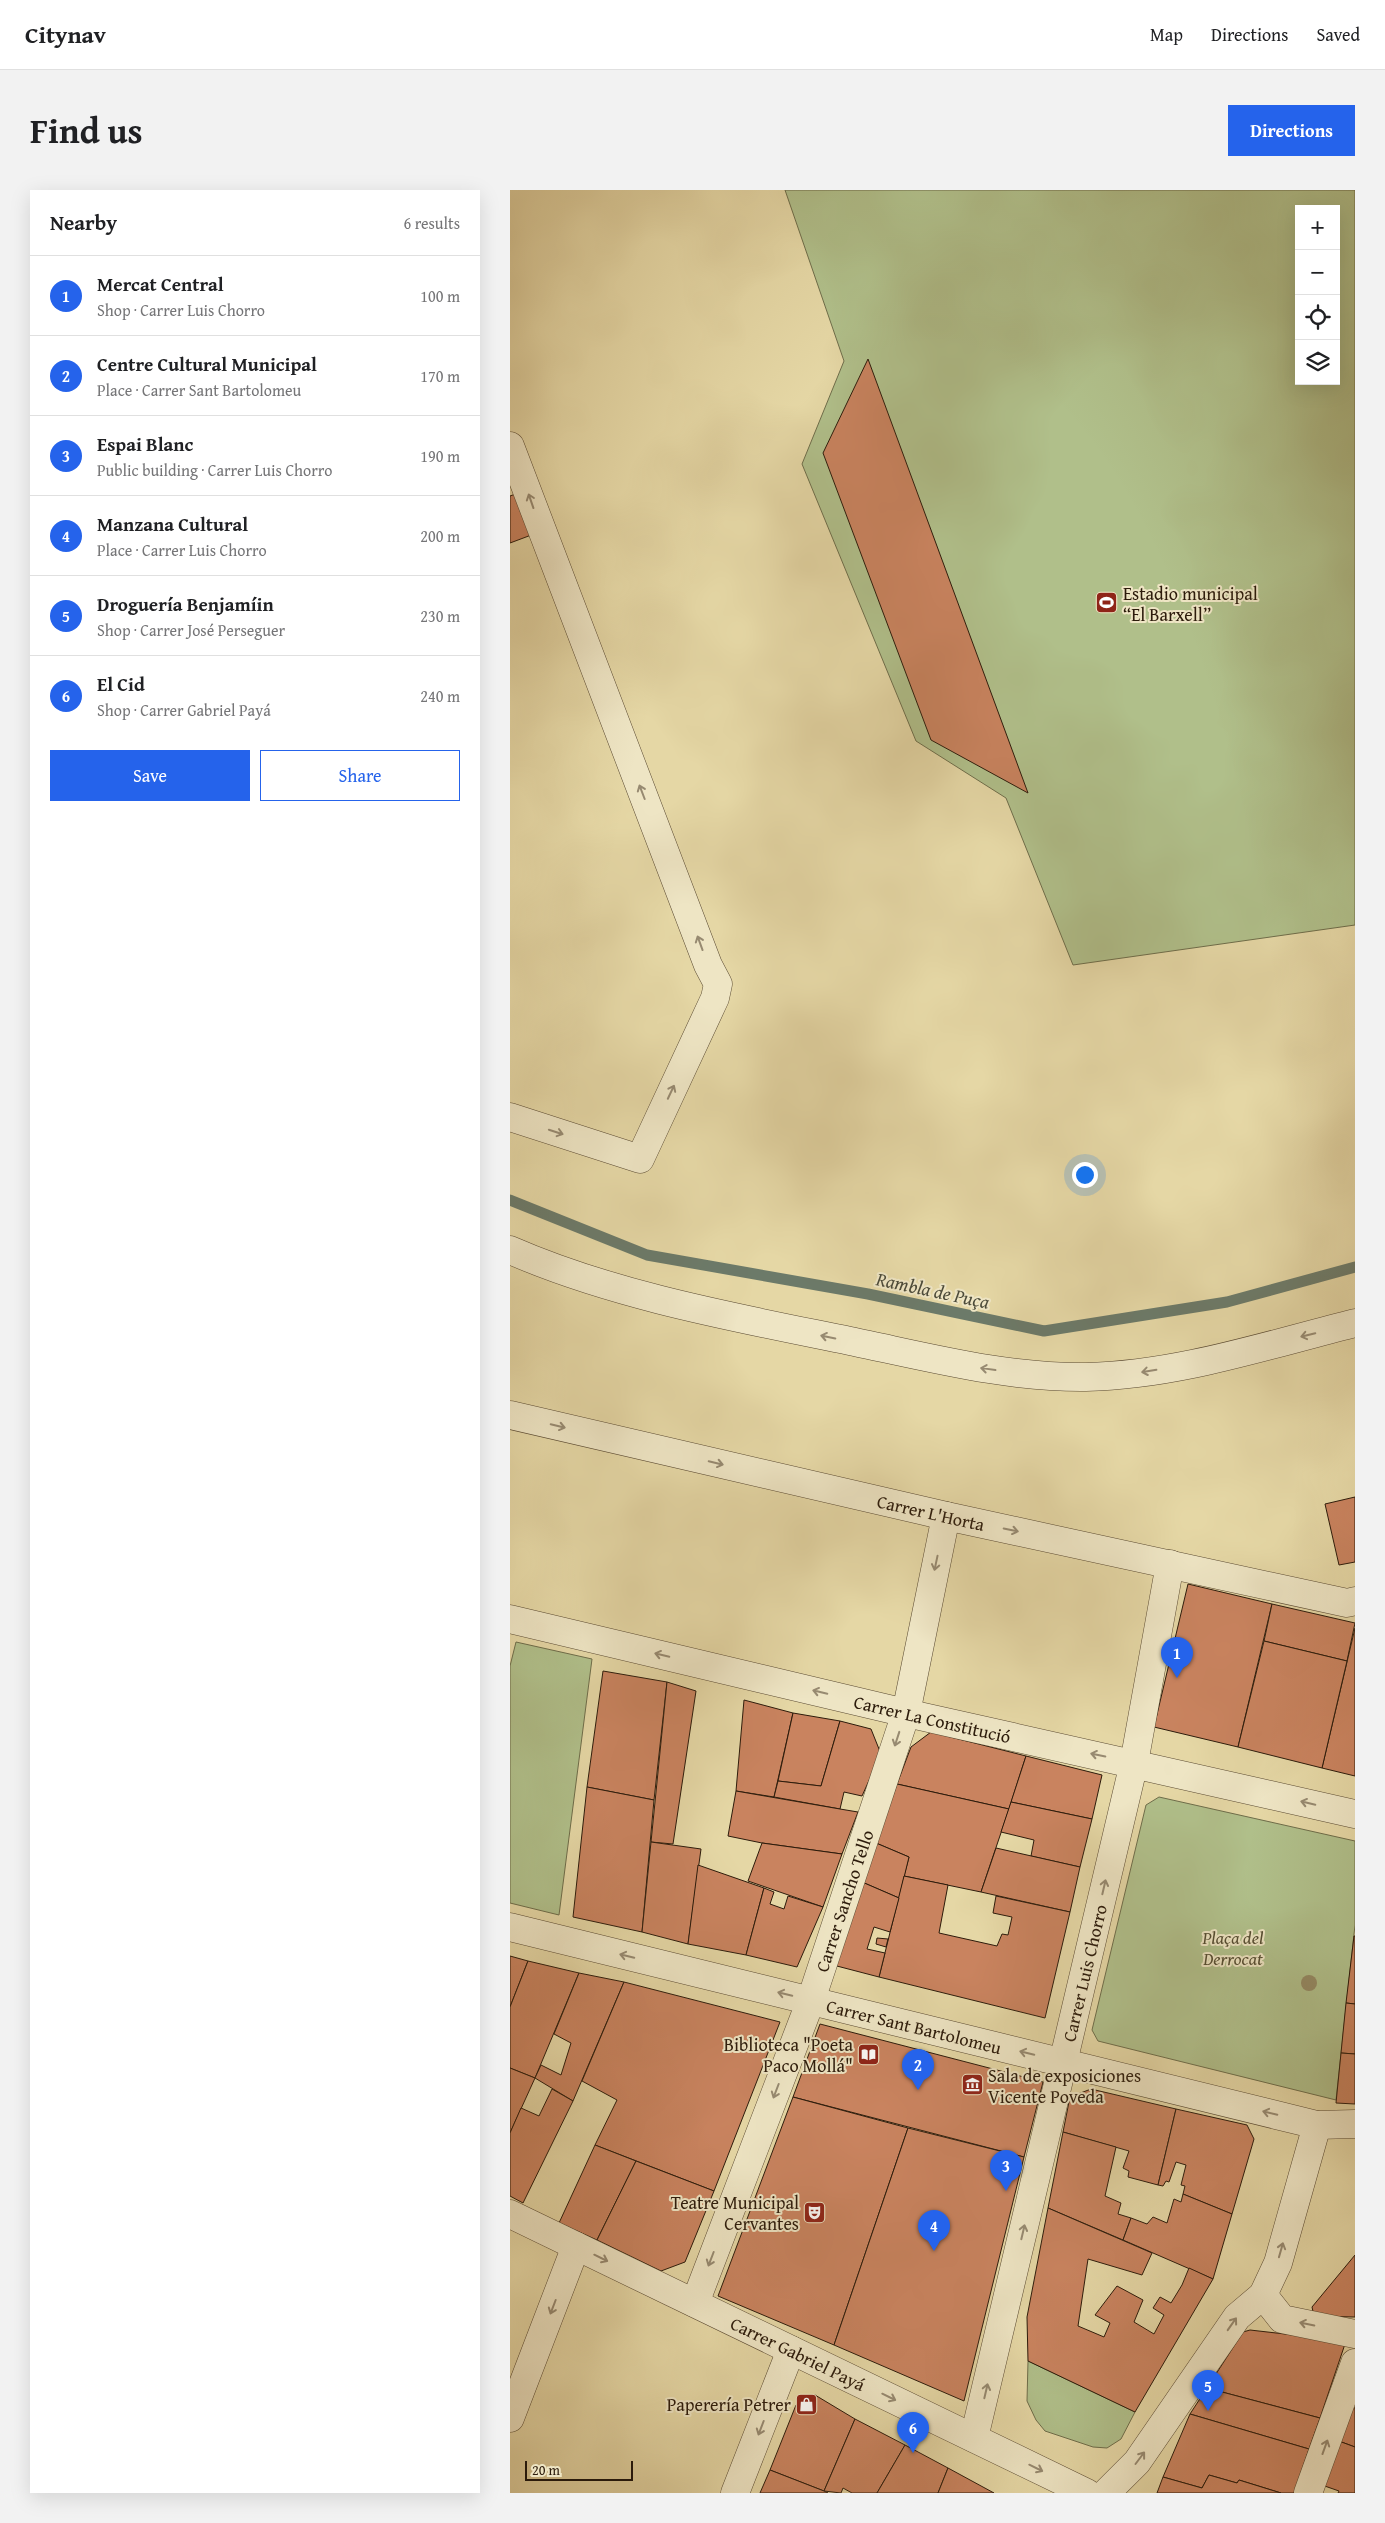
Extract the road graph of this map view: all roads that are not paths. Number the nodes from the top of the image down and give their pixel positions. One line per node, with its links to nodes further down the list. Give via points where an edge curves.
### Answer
1 (510, 446): 2 (street, one-way to 1, via 640,1159 715,998 718,984)
2 (510, 1117)
3 (510, 1250): 4 (street, one-way to 3, via 1177,1366 1088,1377 1033,1375 973,1366 722,1315 556,1270)
4 (1355, 1323)
5 (510, 1416): 6 (street, Carrer L'Horta, one-way to 6)
6 (946, 1516): 7 (street, Carrer L'Horta, one-way to 7); 10 (street, Carrer Sancho Tello, one-way to 10)
7 (1170, 1564): 8 (street, Carrer L'Horta, via 1347,1603); 11 (street, Carrer Luis Chorro)
8 (1355, 1601)
9 (510, 1619): 10 (street, Carrer La Constitució, one-way to 9)
10 (906, 1713): 11 (street, Carrer La Constitució, one-way to 10); 14 (street, Carrer Sancho Tello, one-way to 14)
11 (1134, 1763): 12 (street, Carrer La Constitució, one-way to 11); 15 (street, Carrer Luis Chorro, one-way to 11)
12 (1355, 1814)
13 (510, 1927): 14 (street, Carrer Sant Bartolomeu, one-way to 13)
14 (811, 2000): 15 (street, Carrer Sant Bartolomeu, one-way to 14); 21 (street, Carrer Sancho Tello, one-way to 21)
15 (1063, 2062): 17 (street, Carrer Sant Bartolomeu, one-way to 15); 26 (street, Carrer Luis Chorro, one-way to 15)
16 (1355, 2124): 17 (street, Carrer Sant Bartolomeu)
17 (1317, 2125): 20 (street, one-way to 17, via 1278,2263)
18 (510, 2214): 19 (street, Carrer Gabriel Payá)
19 (576, 2246): 21 (street, Carrer Gabriel Payá, one-way to 21); 25 (street, one-way to 25)
20 (1263, 2295): 22 (street, one-way to 20, via 1282,2319); 29 (street, one-way to 20, via 1137,2462 1237,2317)
21 (694, 2303): 23 (street, Carrer Gabriel Payá)
22 (1355, 2334)
23 (791, 2350): 26 (street, Carrer Gabriel Payá, one-way to 26); 27 (street, one-way to 27)
24 (1355, 2363): 30 (street, one-way to 24)
25 (510, 2418)
26 (974, 2438): 28 (street, Carrer Gabriel Payá, one-way to 28)
27 (735, 2493)
28 (1087, 2493)
29 (1106, 2493)
30 (1308, 2493)

